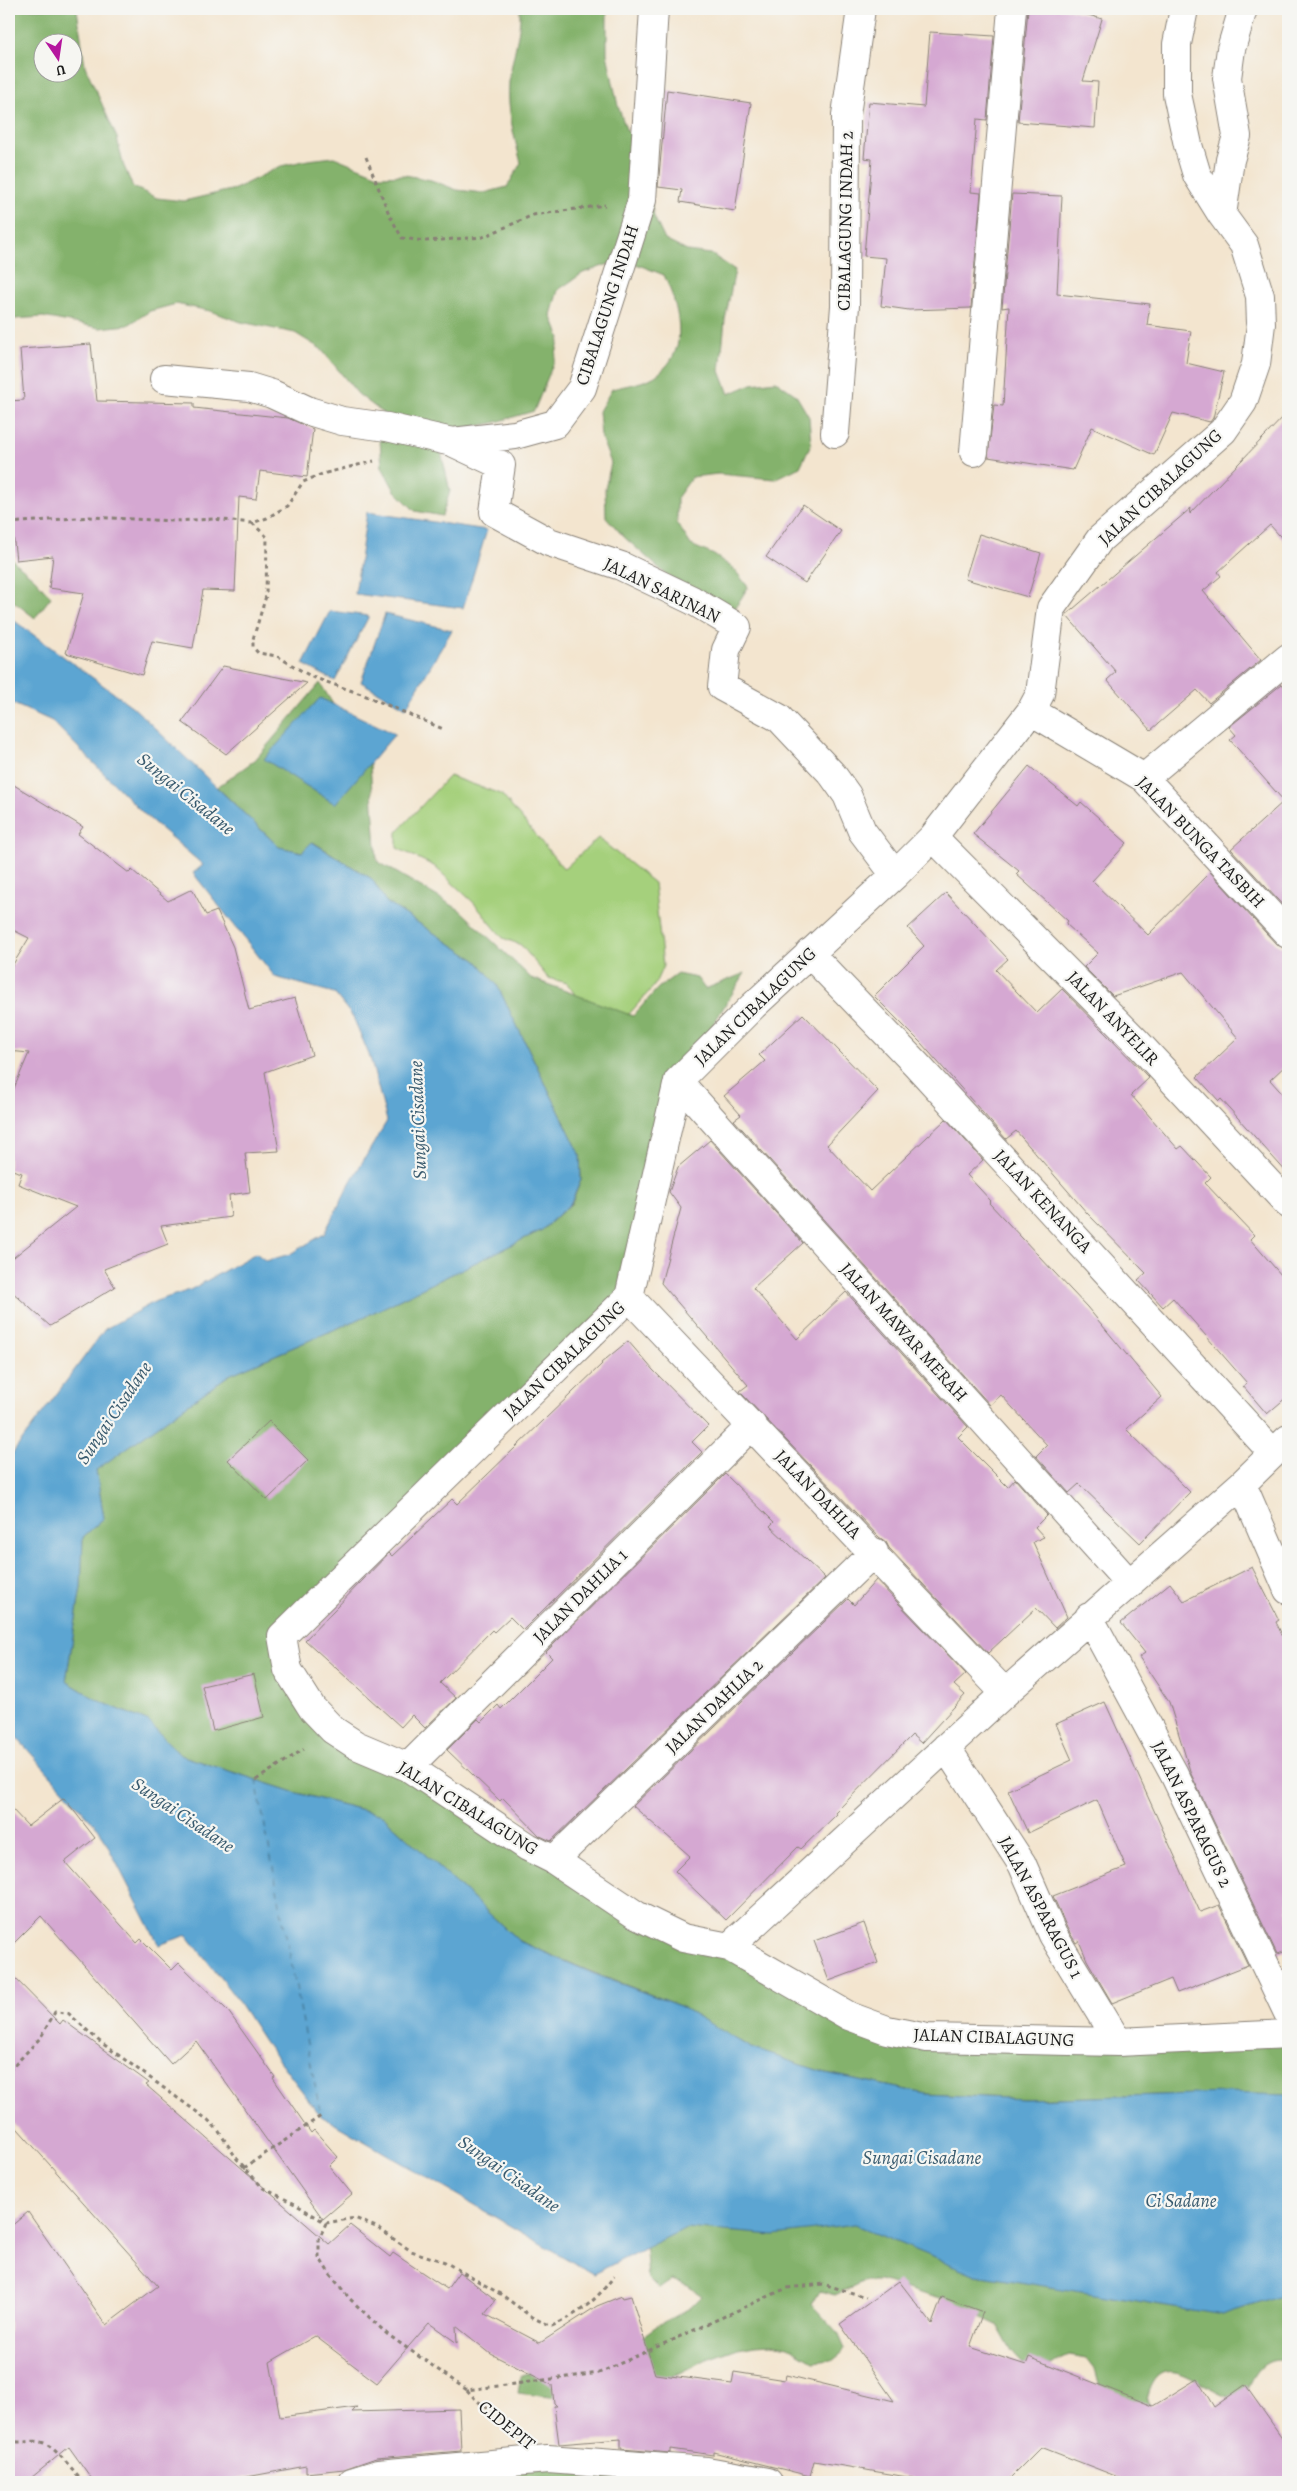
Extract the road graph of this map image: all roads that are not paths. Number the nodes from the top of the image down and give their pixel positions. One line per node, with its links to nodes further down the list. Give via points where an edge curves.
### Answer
1 (654, 9): 9 (street, CIBALAGUNG INDAH, via 642,200 582,388 555,424 515,435)
2 (861, 9): 8 (street, CIBALAGUNG INDAH 2, via 846,115 845,306)
3 (1012, 9): 10 (street)
4 (1184, 9): 6 (street, JALAN CIBALAGUNG, via 1177,44 1177,94 1197,175)
5 (1243, 9): 6 (street, via 1226,78 1237,136)
6 (1222, 215): 12 (street, JALAN CIBALAGUNG, via 1244,245 1260,296 1261,324 1256,364 1243,402 1223,431 1100,539 1052,608 1040,694)
7 (164, 378): 9 (street, CIBALAGUNG INDAH, via 249,387 342,421)
8 (835, 433)
9 (438, 439): 15 (street, JALAN SARINAN, via 501,465 494,512 549,542 621,566 692,600 737,627 726,650 722,687 779,718 832,774 847,795 862,831)
10 (974, 452)
11 (1288, 658): 13 (street)
12 (1031, 711): 13 (street, JALAN BUNGA TASBIH); 14 (street, JALAN CIBALAGUNG)
13 (1144, 778): 16 (street, JALAN BUNGA TASBIH)
14 (933, 838): 15 (street, JALAN CIBALAGUNG); 19 (street, JALAN ANYELIR, via 1135,1040)
15 (895, 875): 17 (street, JALAN CIBALAGUNG)
16 (1288, 934)
17 (809, 953): 18 (street, JALAN CIBALAGUNG); 22 (street, JALAN KENANGA)
18 (678, 1081): 20 (street, JALAN CIBALAGUNG); 25 (street, JALAN MAWAR MERAH)
19 (1288, 1204)
20 (629, 1296): 21 (street, JALAN DAHLIA); 30 (street, JALAN CIBALAGUNG, via 282,1636 288,1670 312,1708 333,1730 356,1745)
21 (752, 1426): 24 (street, JALAN DAHLIA); 30 (street, JALAN DAHLIA 1)
22 (1281, 1446): 23 (street)
23 (1242, 1484): 25 (street); 26 (street)
24 (874, 1552): 28 (street, JALAN DAHLIA); 31 (street, JALAN DAHLIA 2)
25 (1130, 1584): 27 (street)
26 (1288, 1590)
27 (1089, 1617): 28 (street); 33 (street, JALAN ASPARAGUS 2, via 1174,1774)
28 (1005, 1693): 29 (street)
29 (946, 1747): 32 (street); 35 (street, JALAN ASPARAGUS 1, via 1022,1864 1053,1935)
30 (408, 1767): 31 (street, JALAN CIBALAGUNG, via 528,1847)
31 (554, 1860): 32 (street, JALAN CIBALAGUNG, via 636,1915 683,1938)
32 (729, 1947): 35 (street, JALAN CIBALAGUNG, via 849,2016 886,2030 927,2038)
33 (1288, 2013)
34 (1288, 2034): 35 (street, JALAN CIBALAGUNG)
35 (1118, 2042)
36 (352, 2482): 37 (street, CIDEPIT, via 378,2474 548,2459 707,2471)
37 (768, 2482)

